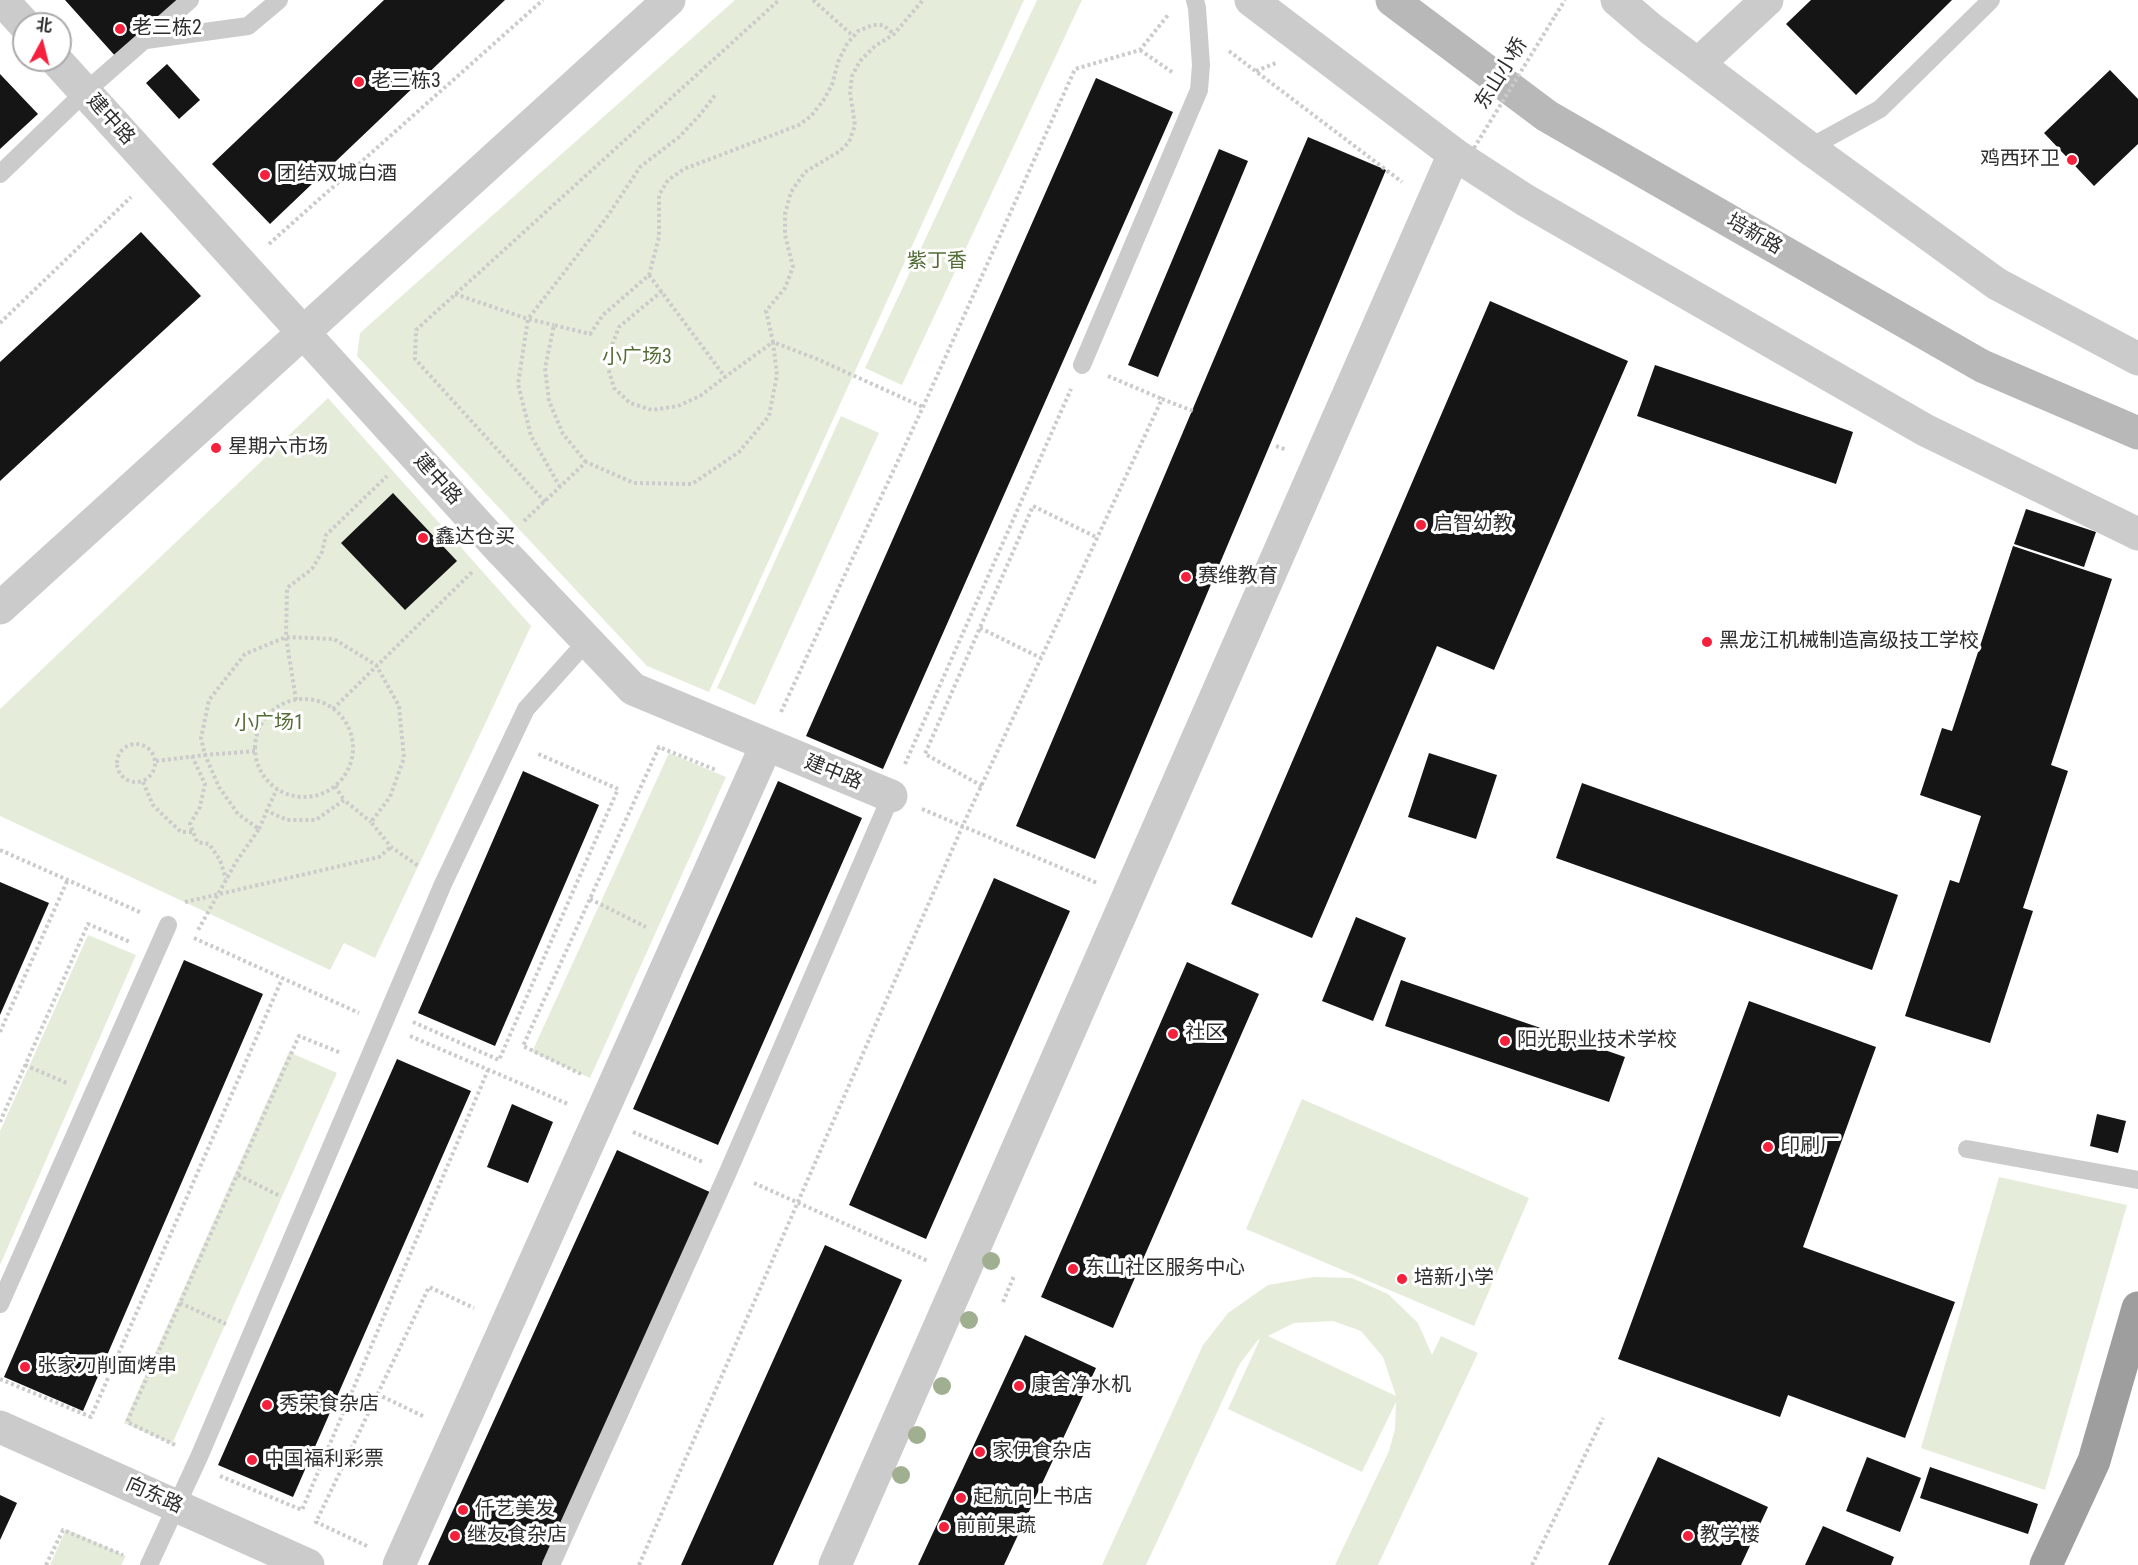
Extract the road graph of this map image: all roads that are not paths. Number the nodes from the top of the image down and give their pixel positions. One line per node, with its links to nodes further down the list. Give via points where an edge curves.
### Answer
1 (2, 0): 11 (street)
2 (190, 0): 12 (lane)
3 (279, 0): 12 (lane, via 248,26)
4 (669, 0): 19 (street)
5 (1195, 0): 21 (lane, via 1201,65 1199,90)
6 (1251, 0): 17 (street)
7 (1392, 0): 22 (main road, 培新路, via 1547,116 1982,366)
8 (1617, 0): 13 (street)
9 (1767, 0): 13 (street)
10 (1991, 0): 16 (lane, via 1880,110)
11 (13, 12)
12 (146, 39): 15 (lane)
13 (1698, 64): 16 (street)
14 (67, 72): 15 (street, 建中路)
15 (85, 92): 18 (lane); 19 (street, 建中路)
16 (1809, 148): 20 (street, via 1996,284)
17 (1464, 151): 23 (street, via 1535,206 1925,430); 39 (street, via 1432,204)
18 (0, 174)
19 (303, 333): 24 (street); 25 (street, 建中路)
20 (2138, 359)
21 (1082, 365)
22 (2138, 433)
23 (2138, 534)
24 (0, 608)
25 (587, 641): 26 (street, 建中路, via 633,689); 34 (lane, via 526,709 443,885)
26 (766, 746): 27 (street, 建中路); 35 (street, via 458,1432)
27 (891, 796): 38 (lane)
28 (168, 925): 31 (lane)
29 (1967, 1149): 30 (lane)
30 (2138, 1180)
31 (0, 1304)
32 (2138, 1308): 40 (highway, via 2094,1461)
33 (0, 1427): 34 (street, 向东路)
34 (178, 1506): 36 (lane); 37 (street, 向东路)
35 (403, 1564)
36 (149, 1565)
37 (308, 1565)
38 (551, 1565)
39 (835, 1565)
40 (2046, 1565)

